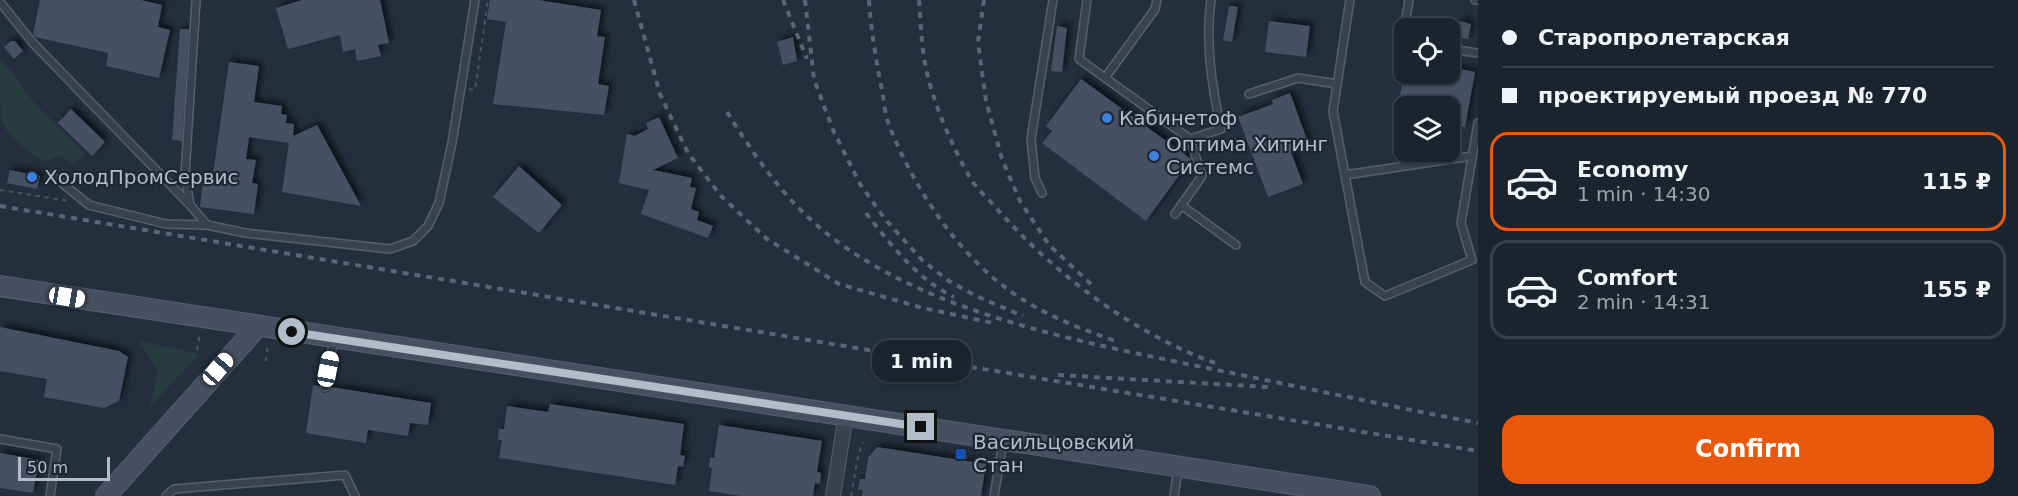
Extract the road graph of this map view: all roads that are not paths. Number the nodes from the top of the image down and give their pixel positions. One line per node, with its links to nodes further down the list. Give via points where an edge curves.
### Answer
1 (196, 0): 22 (lane, via 185,175)
2 (475, 0): 25 (lane, via 439,203 428,226 413,241 390,249)
3 (1053, 0): 21 (lane, via 1031,139 1035,178)
4 (1087, 0): 13 (lane, via 1078,59)
5 (1157, 0): 13 (lane, via 1155,9)
6 (1211, 0): 17 (lane, via 1208,22 1212,90 1221,129)
7 (1350, 0): 14 (lane)
8 (1409, 0): 10 (lane)
9 (0, 2): 22 (lane, via 32,42)
10 (1406, 18)
11 (1460, 51): 12 (lane)
12 (1478, 53)
13 (1105, 78): 17 (lane)
14 (1337, 84): 15 (lane, via 1298,78); 20 (lane, via 1333,111)
15 (1249, 94)
16 (1478, 123): 18 (lane)
17 (1190, 139): 23 (lane, via 1202,176)
18 (1472, 156): 20 (lane); 20 (lane, via 1461,224 1472,260 1385,296 1365,282)
19 (52, 175): 25 (lane, via 89,205 166,224)
20 (1345, 175)
21 (1042, 193)
22 (190, 205): 25 (lane)
23 (1181, 206): 24 (lane); 26 (lane)
24 (1175, 214)
25 (207, 225)
26 (1236, 245)
27 (0, 286): 28 (street)
28 (257, 327): 29 (street); 36 (street)
29 (334, 337): 30 (lane); 31 (street)
30 (325, 387)
31 (846, 415): 33 (street); 39 (street)
32 (0, 439): 35 (lane, via 57,449)
33 (1003, 440): 34 (street); 40 (lane)
34 (1178, 466): 41 (lane); 42 (street)
35 (50, 496)
36 (106, 496)
37 (166, 496): 38 (lane, via 174,489 345,475)
38 (355, 496)
39 (833, 496)
40 (994, 496)
41 (1174, 496)
42 (1370, 496)

